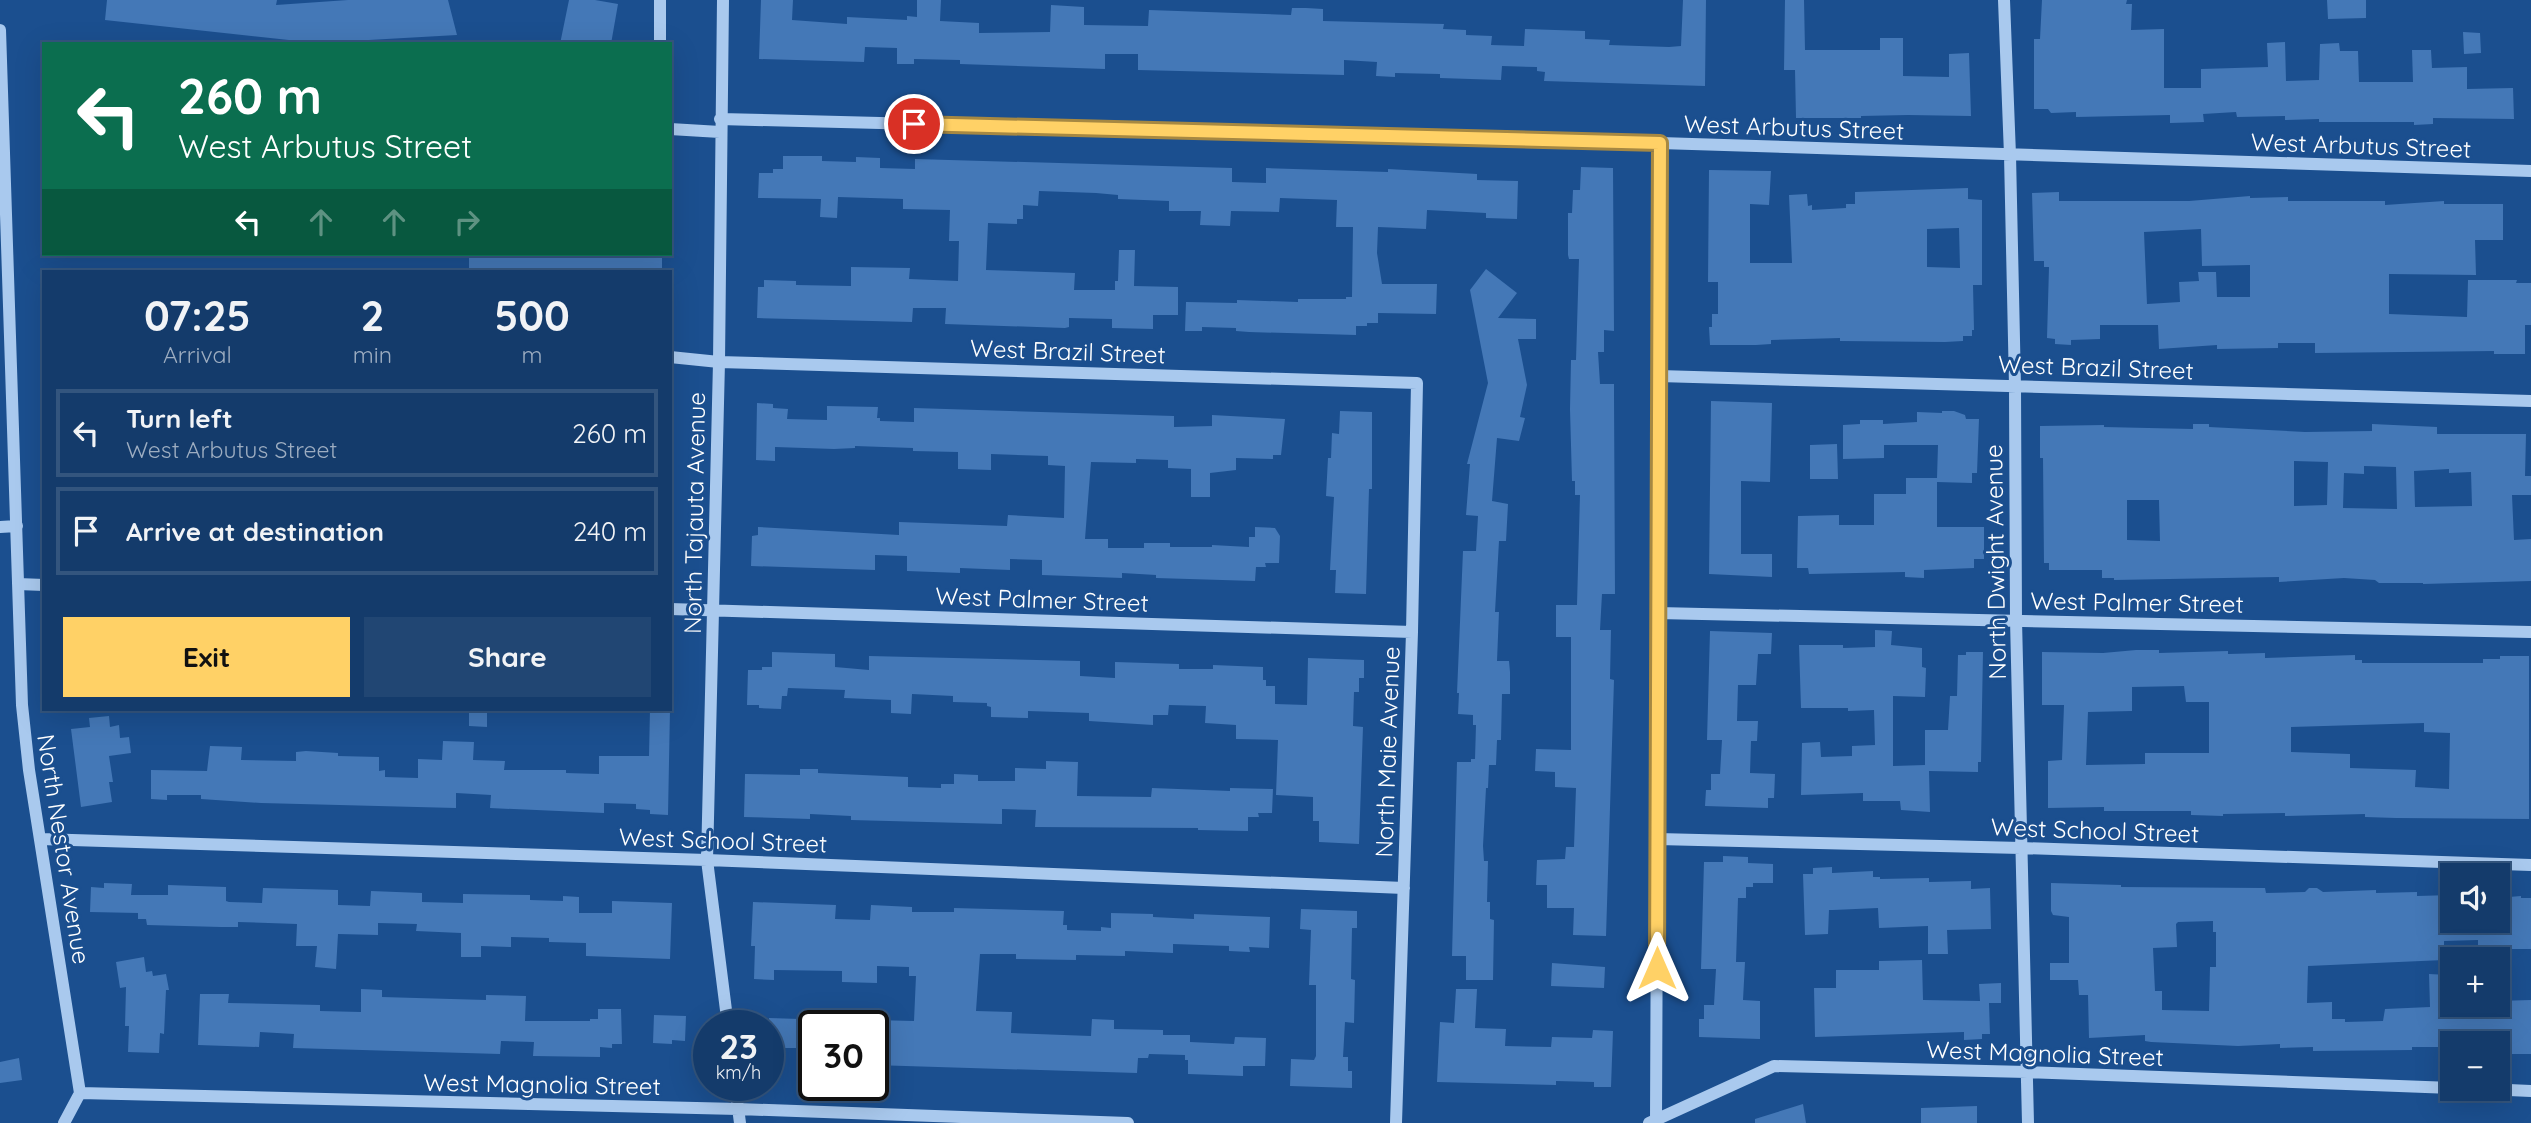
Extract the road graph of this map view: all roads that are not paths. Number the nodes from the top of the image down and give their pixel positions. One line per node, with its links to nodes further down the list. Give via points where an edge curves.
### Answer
1 (660, 0): 5 (street)
2 (723, 0): 6 (street, North Tajauta Avenue)
3 (2004, 0): 9 (street, North Dwight Avenue)
4 (0, 30): 17 (street, North Nestor Avenue)
5 (660, 42)
6 (720, 125): 7 (street, West Arbutus Street); 8 (street, West Arbutus Street); 12 (street, North Tajauta Avenue)
7 (672, 129)
8 (1660, 143): 9 (street, West Arbutus Street); 13 (street)
9 (2010, 156): 10 (street, West Arbutus Street); 15 (street, North Dwight Avenue)
10 (2531, 171)
11 (672, 357): 12 (street, West Brazil Street)
12 (719, 362): 14 (street, West Brazil Street); 22 (street, North Tajauta Avenue)
13 (1659, 376): 15 (street, West Brazil Street); 23 (street)
14 (1417, 383): 25 (street, North Maie Avenue)
15 (2015, 386): 16 (street, West Brazil Street); 24 (street, North Dwight Avenue)
16 (2531, 401)
17 (17, 526): 18 (street); 19 (street, North Nestor Avenue)
18 (0, 527)
19 (18, 583): 20 (street); 27 (street, North Nestor Avenue, via 22,705)
20 (42, 585)
21 (672, 609): 22 (street, West Palmer Street)
22 (714, 610): 25 (street, West Palmer Street); 30 (street, North Tajauta Avenue)
23 (1658, 613): 24 (street, West Palmer Street); 28 (street)
24 (2016, 620): 26 (street, West Palmer Street); 29 (street, North Dwight Avenue)
25 (1412, 632): 32 (street, North Maie Avenue)
26 (2531, 632)
27 (40, 839): 30 (street, West School Street); 38 (street, North Nestor Avenue)
28 (1658, 839): 29 (street, West School Street); 41 (street)
29 (2021, 848): 31 (street, West School Street); 34 (street, North Dwight Avenue)
30 (707, 860): 32 (street, West School Street); 33 (street, North Tajauta Avenue)
31 (2531, 865)
32 (1404, 888): 45 (street, North Maie Avenue)
33 (726, 1010)
34 (2027, 1072): 35 (street, West Magnolia Street); 41 (street, West Magnolia Street, via 1774,1066); 46 (street, North Dwight Avenue)
35 (2440, 1088)
36 (2510, 1090): 37 (street)
37 (2531, 1091)
38 (80, 1093): 40 (street, West Magnolia Street); 42 (street)
39 (737, 1101): 40 (street)
40 (738, 1109): 43 (street); 44 (street, West Magnolia Street)
41 (1653, 1122)
42 (64, 1123)
43 (740, 1123)
44 (1128, 1123)
45 (1396, 1123)
46 (2028, 1123)

